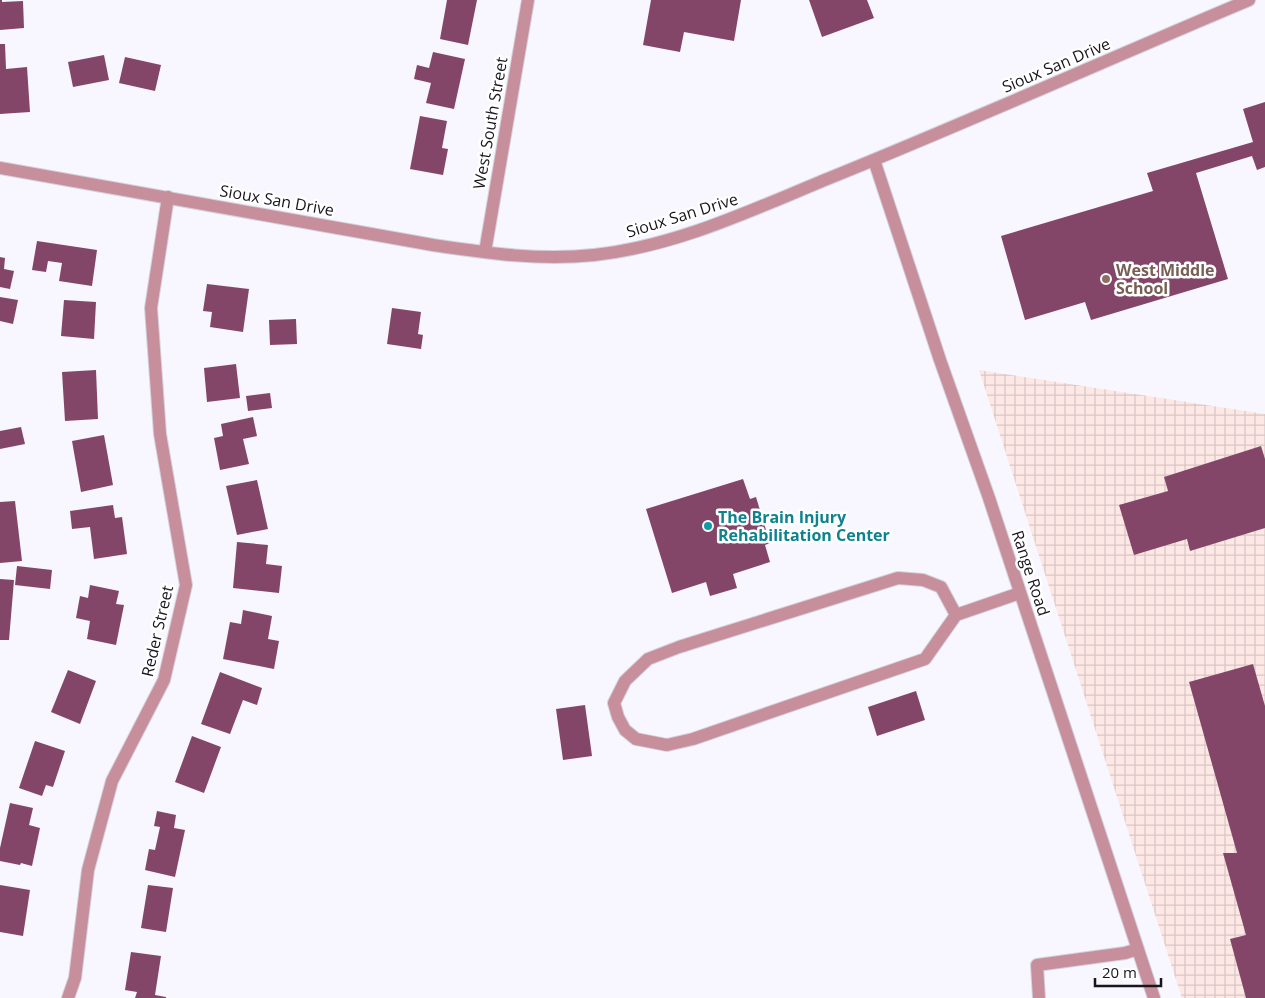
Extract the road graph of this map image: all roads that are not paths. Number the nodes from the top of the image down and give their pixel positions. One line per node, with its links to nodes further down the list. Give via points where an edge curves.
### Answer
1 (528, 0): 6 (street, West South Street)
2 (1249, 0): 3 (street, Sioux San Drive)
3 (874, 160): 6 (street, Sioux San Drive, via 699,231 633,248 560,257); 7 (street, Range Road)
4 (0, 168): 5 (street, Sioux San Drive)
5 (168, 198): 6 (street, Sioux San Drive); 10 (street, Reder Street, via 151,308 160,434 186,586 164,680 112,782 88,870 75,978)
6 (485, 252)
7 (1020, 593): 8 (street); 9 (street, Range Road)
8 (956, 615): 8 (street, via 925,659 693,739 667,745 636,739 625,730 614,703 625,682 648,660 679,647 898,578 923,580 941,587)
9 (1138, 949): 11 (street, via 1037,964); 12 (street, Range Road)
10 (68, 998)
11 (1039, 998)
12 (1154, 998)

